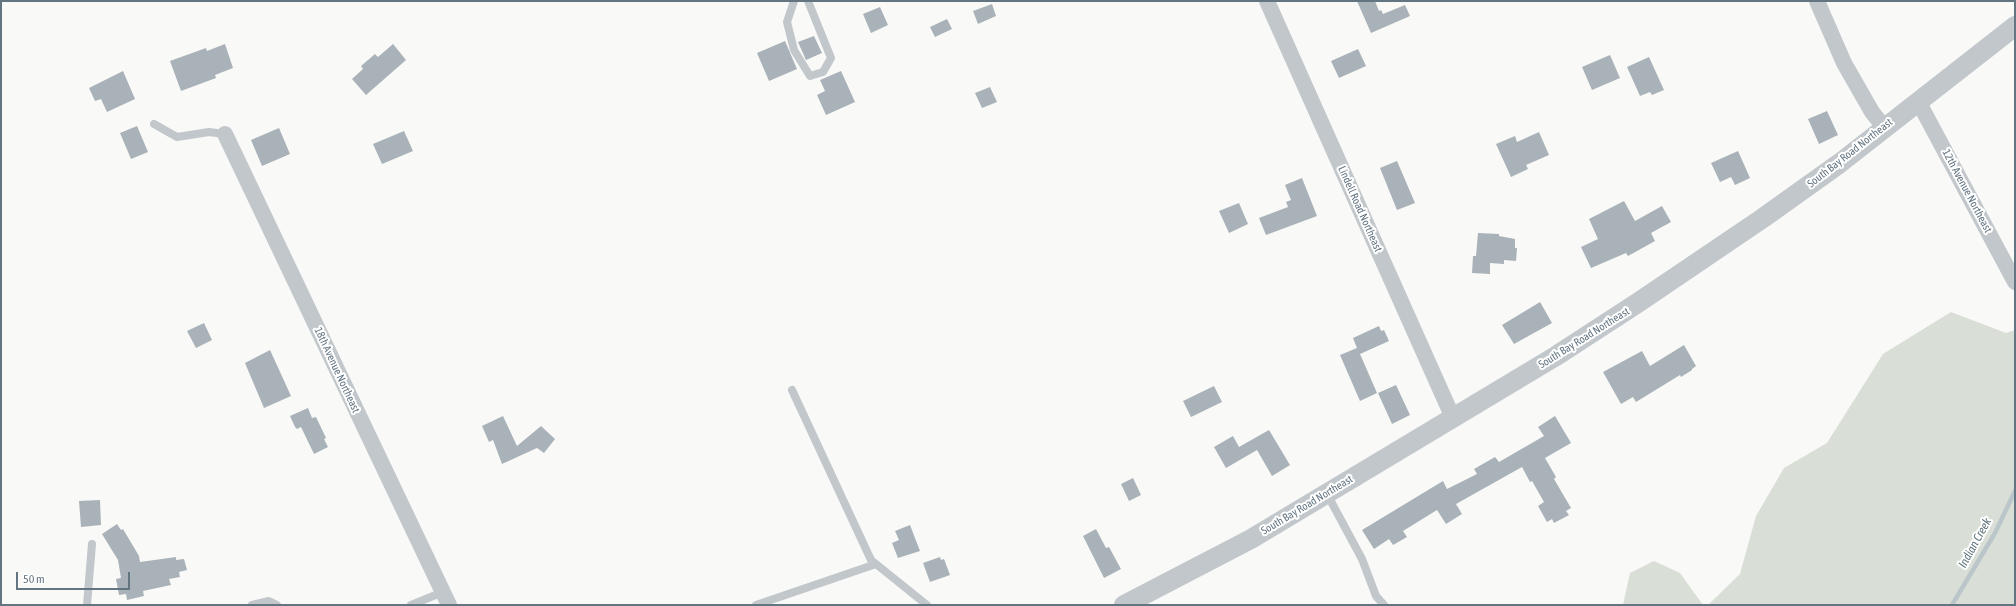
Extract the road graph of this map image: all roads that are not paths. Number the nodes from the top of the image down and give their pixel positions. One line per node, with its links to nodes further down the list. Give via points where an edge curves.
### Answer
1 (794, 1): 2 (lane, via 787,22 794,50 810,76 823,72 831,58)
2 (808, 1)
3 (1267, 1): 12 (street, Lindell Road Northeast)
4 (1817, 1): 8 (street, via 1844,63 1872,112)
5 (2015, 26): 6 (street, South Bay Road Northeast)
6 (1918, 100): 8 (street, South Bay Road Northeast); 10 (street, 12th Avenue Northeast)
7 (154, 124): 9 (lane, via 177,137 209,132)
8 (1884, 127): 12 (street, South Bay Road Northeast, via 1840,163 1764,218 1556,356)
9 (225, 134): 16 (street, 18th Avenue Northeast)
10 (2015, 282)
11 (792, 390): 15 (lane, via 871,560)
12 (1453, 418): 13 (street, South Bay Road Northeast)
13 (1327, 493): 23 (street, South Bay Road Northeast, via 1251,538); 24 (lane, via 1362,559 1376,596)
14 (92, 544): 17 (lane)
15 (876, 564): 21 (lane); 22 (lane)
16 (446, 598): 20 (lane)
17 (86, 605)
18 (252, 605): 19 (lane, via 269,601)
19 (277, 605)
20 (411, 605)
21 (756, 605)
22 (927, 605)
23 (1124, 605)
24 (1384, 605)

